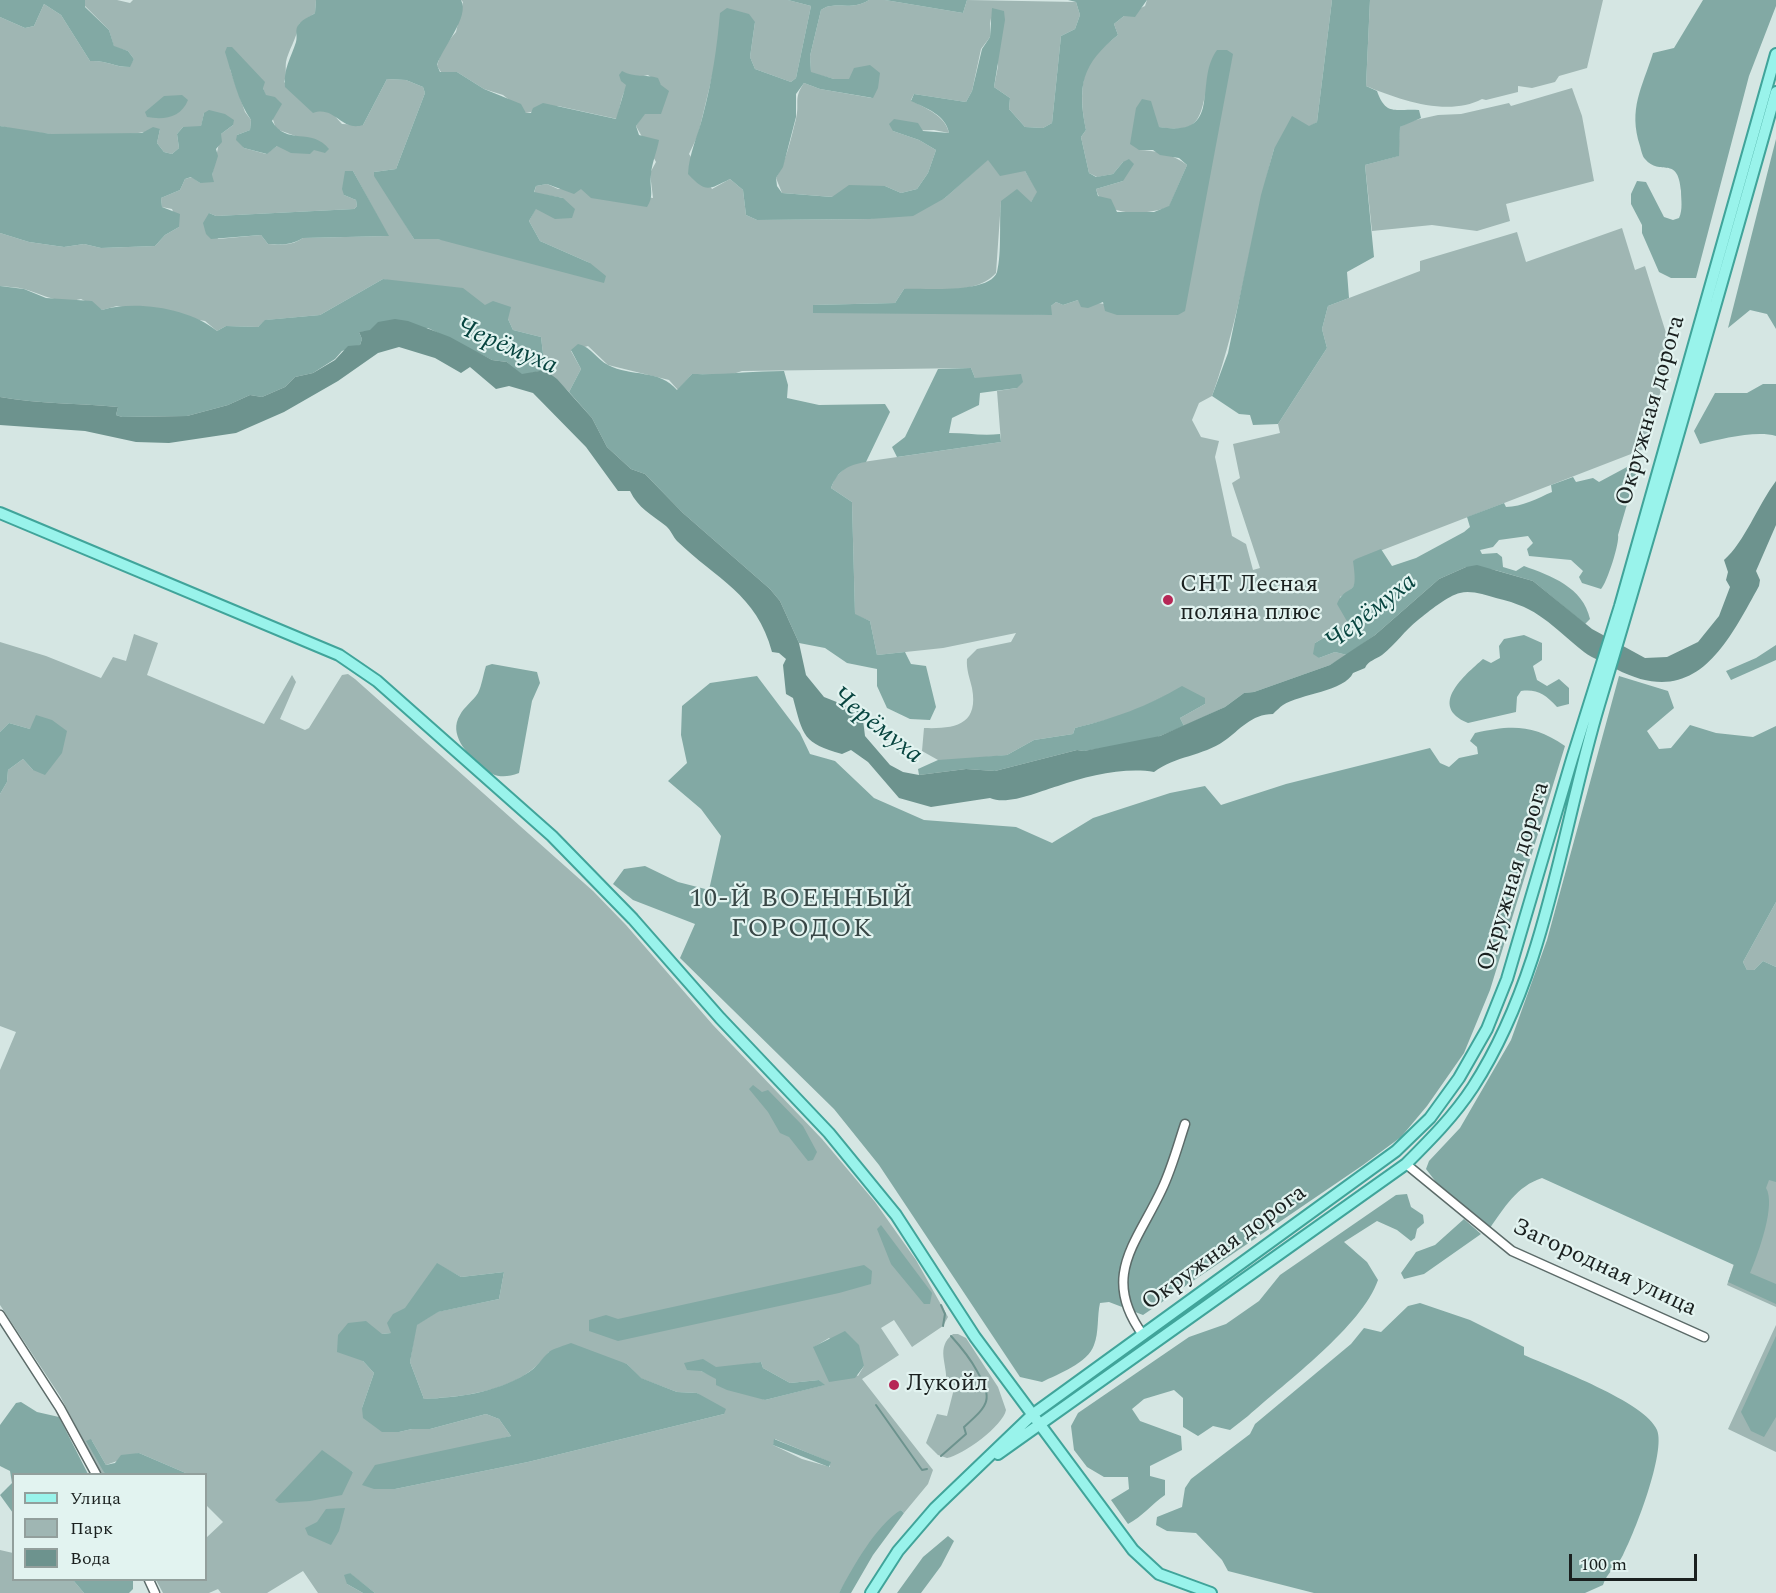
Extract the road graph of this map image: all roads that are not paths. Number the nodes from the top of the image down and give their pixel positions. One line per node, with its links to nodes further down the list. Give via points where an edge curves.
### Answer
1 (1776, 54): 4 (main road, Окружная дорога)
2 (1776, 92): 4 (main road, Окружная дорога)
3 (0, 513): 11 (main road, via 312,642 377,681 552,836 829,1133 896,1215 975,1337)
4 (1625, 607): 5 (main road, Окружная дорога)
5 (1595, 701): 7 (main road, Окружная дорога, via 1543,918 1502,1035 1454,1113); 9 (main road, Окружная дорога, via 1508,980 1487,1029 1459,1078 1430,1118 1396,1151)
6 (1185, 1124): 9 (street, via 1162,1188 1125,1261 1121,1287 1131,1319)
7 (1406, 1164): 10 (street, Загородная улица, via 1512,1251); 12 (main road, Окружная дорога)
8 (0, 1315): 13 (street, via 60,1408)
9 (1143, 1335): 11 (main road, Окружная дорога)
10 (1704, 1337)
11 (1032, 1415): 12 (main road); 14 (main road, Окружная дорога)
12 (1039, 1425): 14 (main road, Окружная дорога); 16 (main road, via 1139,1558 1167,1578)
13 (95, 1473)
14 (955, 1488): 15 (main road, Окружная дорога, via 898,1551)
15 (871, 1593)
16 (1212, 1593)

